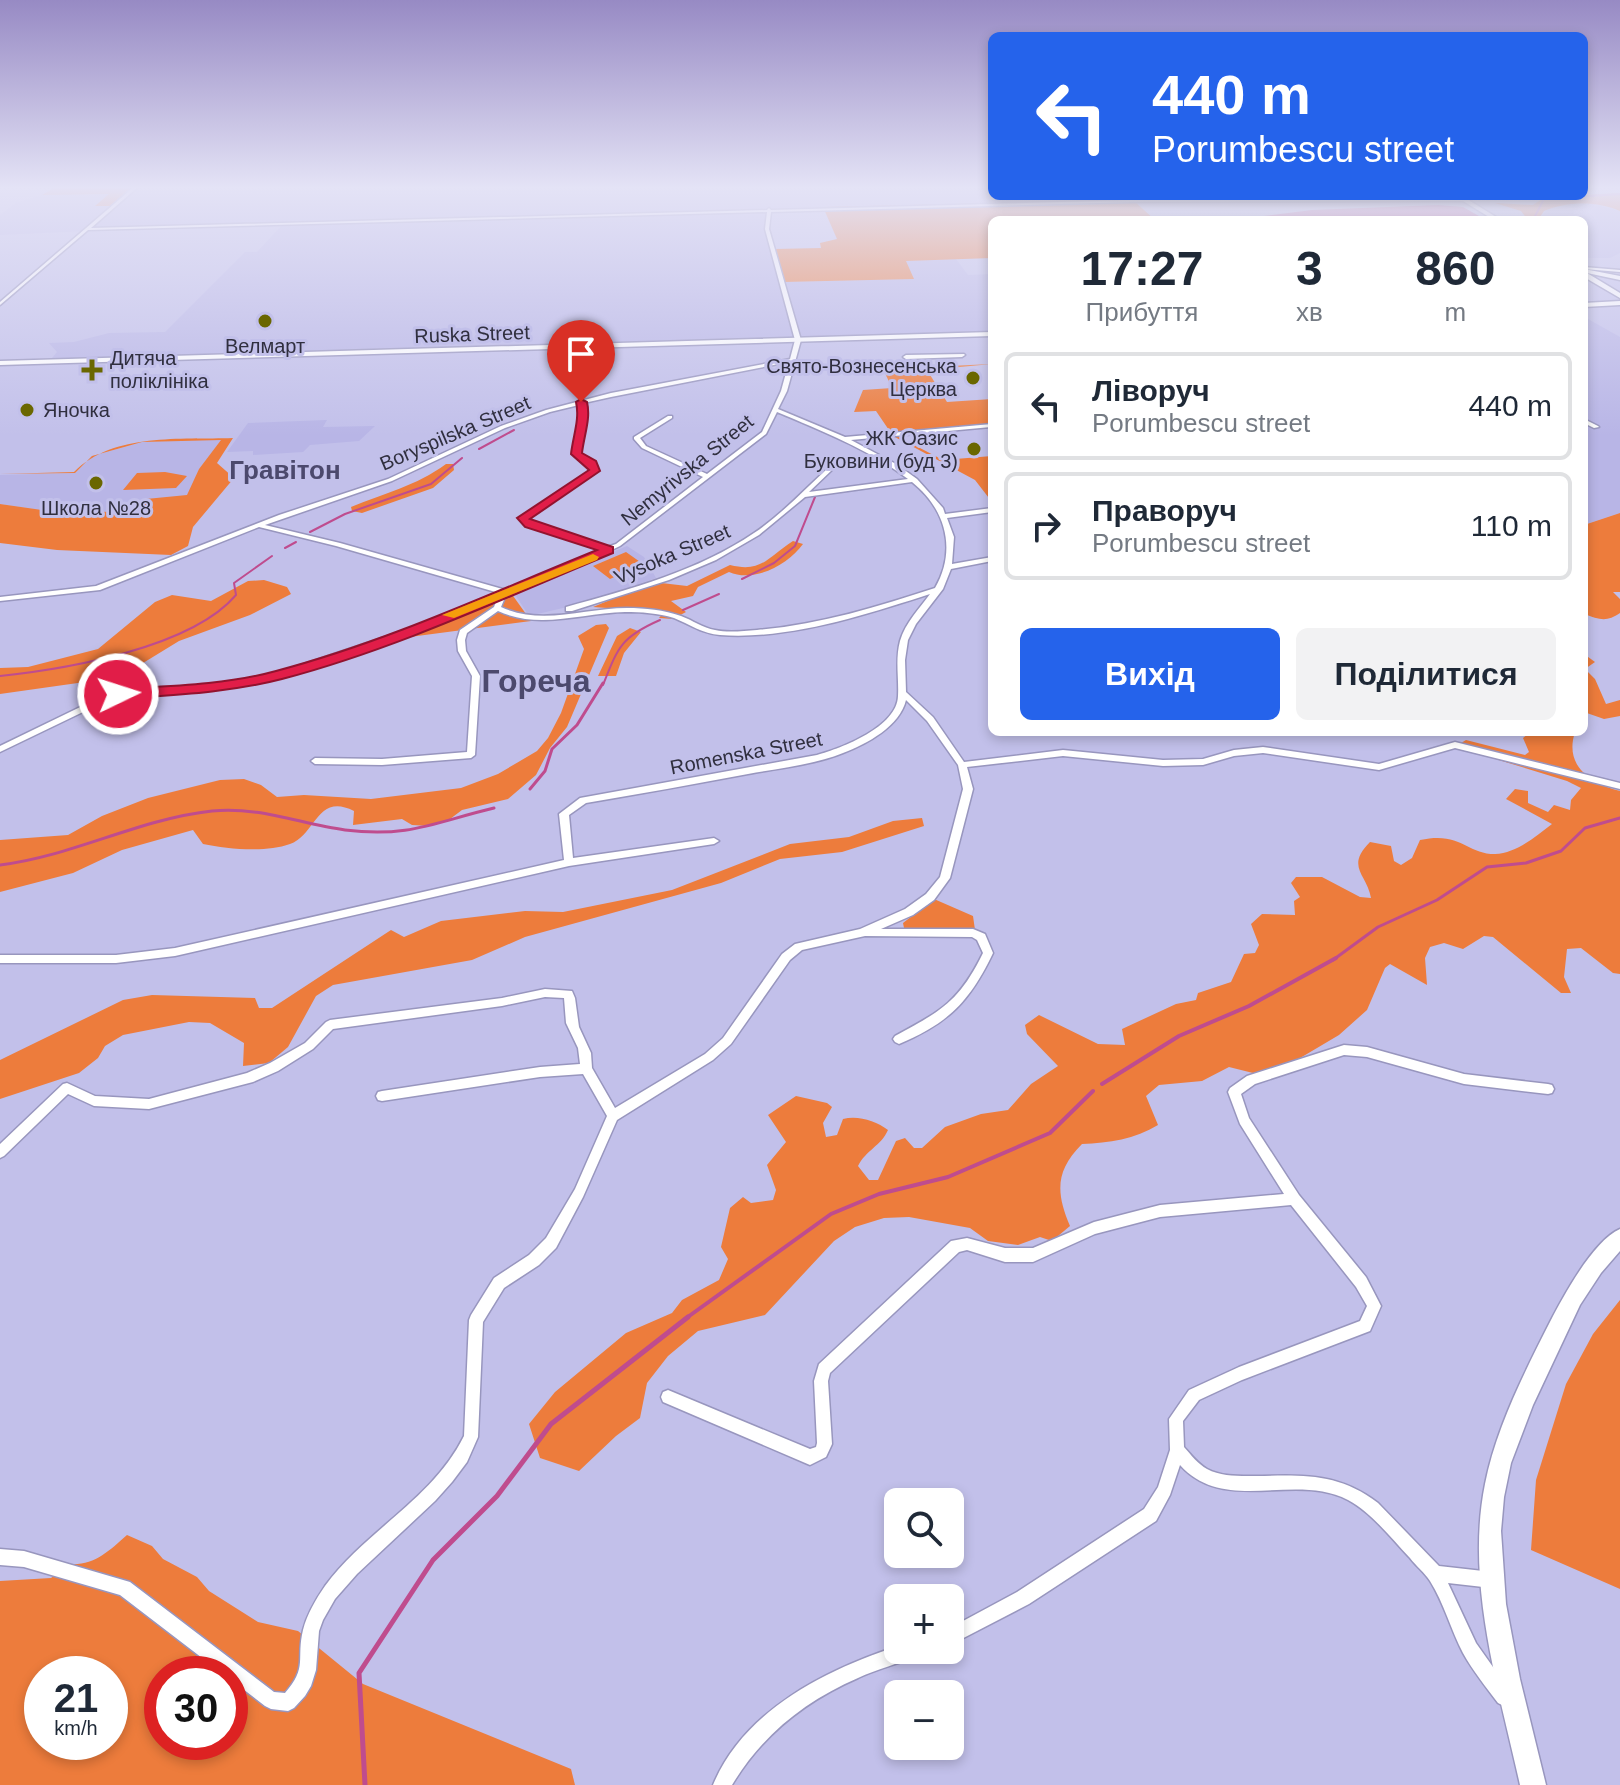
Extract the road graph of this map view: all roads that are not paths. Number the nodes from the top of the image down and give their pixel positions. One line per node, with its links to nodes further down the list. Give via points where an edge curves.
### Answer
1 (41, 269): 10 (street)
2 (778, 269): 13 (street)
3 (1588, 271): 4 (street)
4 (1620, 271)
5 (1588, 272): 7 (main road)
6 (1588, 274): 8 (main road)
7 (1620, 278)
8 (1620, 296)
9 (1620, 303): 11 (main road)
10 (0, 304)
11 (1588, 305)
12 (988, 334): 13 (main road, Ruska Street)
13 (798, 340): 16 (street, Nemyrivska Street); 17 (main road, Ruska Street)
14 (962, 355): 15 (street)
15 (906, 357)
16 (792, 360): 18 (street, Boryspilska Street); 19 (street, Nemyrivska Street)
17 (0, 363)
18 (581, 402): 31 (street, Boryspilska Street, via 503,427 390,480); 32 (street, via 585,416 577,454 595,471 523,518)
19 (776, 410): 24 (street); 26 (street, Nemyrivska Street, via 764,433)
20 (670, 417): 26 (street, via 636,438 644,447)
21 (1588, 423): 23 (street)
22 (988, 425): 24 (street)
23 (1596, 427)
24 (843, 439): 27 (street)
25 (830, 469): 28 (street, Vysoka Street)
26 (708, 477): 32 (street, Nemyrivska Street)
27 (915, 480): 28 (street); 30 (street)
28 (803, 495): 39 (street, Vysoka Street, via 753,536 706,561)
29 (988, 510): 30 (street)
30 (944, 516): 34 (street, via 952,542)
31 (258, 525): 36 (street); 37 (street, Boryspilska Street, via 97,588)
32 (608, 550): 36 (street, Nemyrivska Street)
33 (988, 560): 34 (street)
34 (949, 567): 35 (street)
35 (939, 589): 39 (street, via 888,606 740,633 702,630 650,611); 40 (street, via 904,639)
36 (504, 592): 38 (street); 41 (street, Nemyrivska Street, via 409,632 279,675 212,688 110,696)
37 (0, 599)
38 (497, 608): 39 (street, via 514,617); 42 (street, via 460,638 461,657 476,676 471,755)
39 (540, 618)
40 (905, 694): 43 (street); 46 (street, Romenska Street, via 896,716 837,753 583,800 564,814)
41 (0, 749)
42 (315, 761)
43 (962, 765): 44 (street, via 1063,753 1203,762 1263,750 1379,767 1455,745); 47 (street, via 968,789 945,878 909,912)
44 (1620, 786)
45 (714, 841): 46 (street)
46 (569, 862): 48 (street, via 175,952 116,959)
47 (862, 933): 49 (street, via 973,933 988,953 971,990 952,1010); 53 (street, via 799,947 718,1049)
48 (0, 959)
49 (899, 1039)
50 (586, 1069): 52 (street); 53 (street); 54 (street, via 586,1050 573,1030 568,994 545,993 330,1025 309,1046 249,1078 149,1104 94,1101 67,1088)
51 (1548, 1089): 55 (street, via 1464,1079 1344,1050 1251,1080 1234,1092 1244,1120)
52 (382, 1096)
53 (613, 1116): 59 (street, via 551,1243 499,1283 476,1320 466,1451 452,1472 372,1545 334,1588 315,1619 309,1675 288,1702 271,1700 124,1588)
54 (0, 1152)
55 (1294, 1199): 57 (street, via 1160,1211 1094,1228 1033,1255 956,1246 824,1369 825,1444 810,1457); 58 (street, via 1361,1282 1374,1306 1371,1317 1365,1326 1194,1395 1176,1419)
56 (1620, 1238): 61 (main road, via 1589,1272 1564,1313 1503,1457 1493,1497)
57 (668, 1397)
58 (1177, 1450): 60 (street, via 1204,1477 1222,1483 1292,1481 1349,1492); 62 (street, via 1165,1490 1150,1515 1023,1598)
59 (0, 1557)
60 (1435, 1574): 61 (street); 64 (street, via 1470,1649)
61 (1492, 1580): 64 (main road)
62 (964, 1630)
63 (884, 1659): 65 (street, via 843,1673 788,1705 737,1756)
64 (1518, 1716): 66 (main road)
65 (722, 1785)
66 (1533, 1785)

